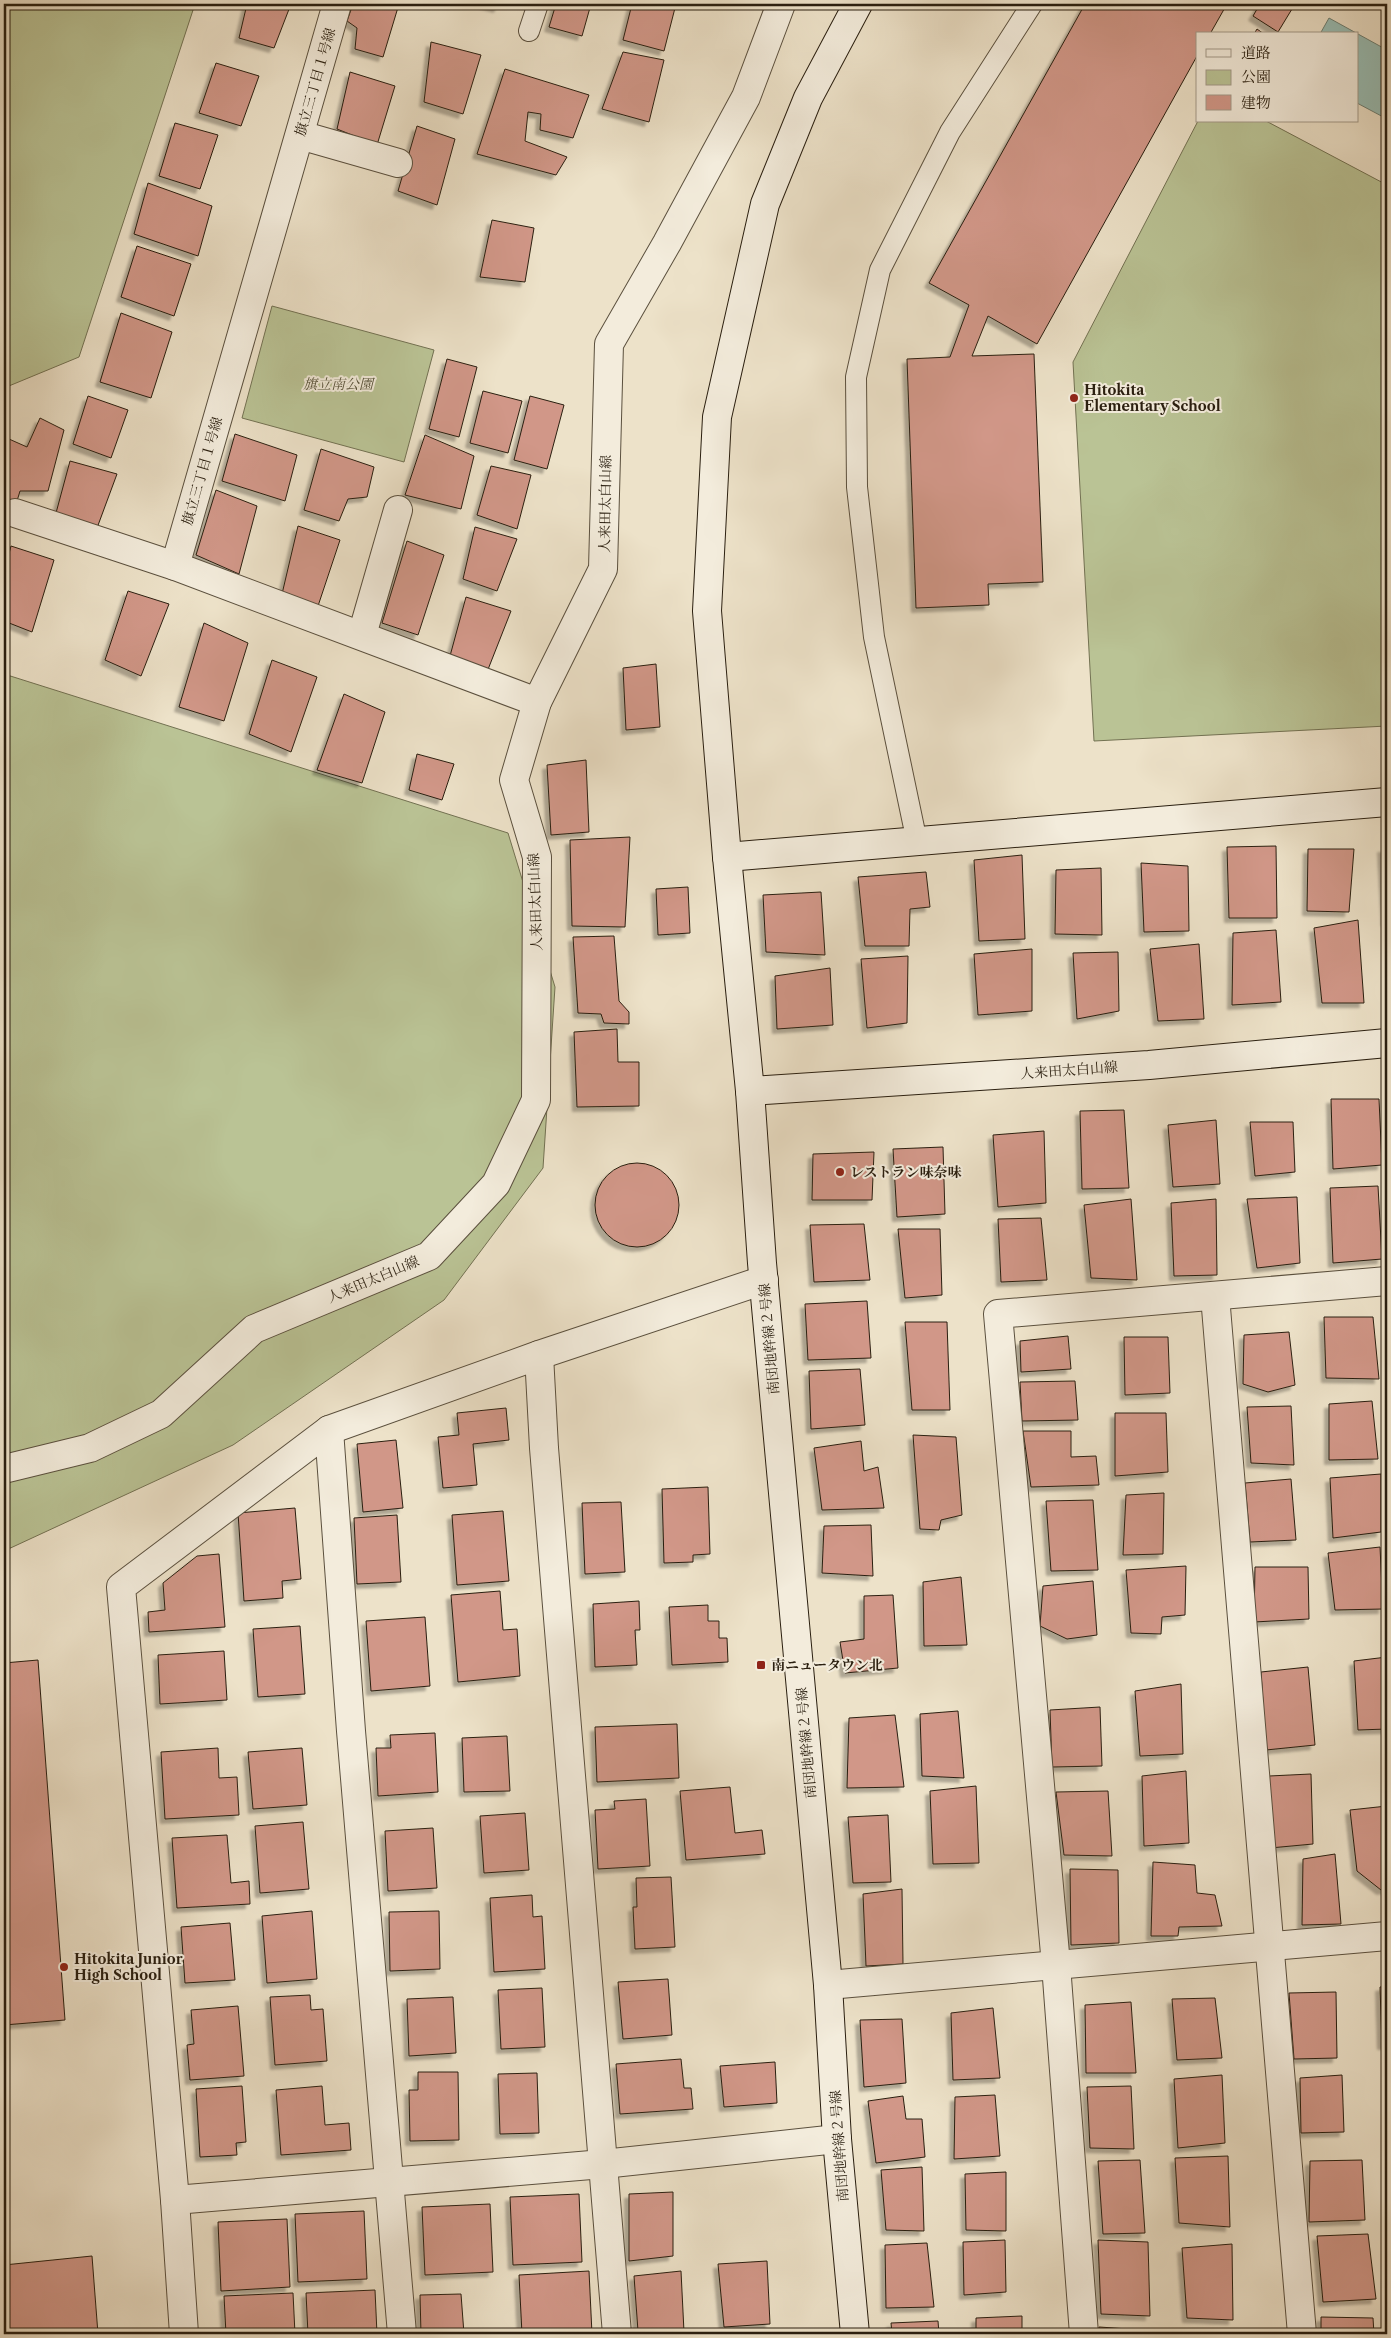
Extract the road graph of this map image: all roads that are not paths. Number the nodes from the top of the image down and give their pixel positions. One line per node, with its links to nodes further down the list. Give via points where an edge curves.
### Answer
1 (337, 4): 7 (street, 旗立三丁目１号線)
2 (538, 4): 6 (lane)
3 (781, 4): 13 (street, 人来田太白山線, via 746,97 609,344 603,569)
4 (858, 4): 16 (street, 南団地幹線２号線, via 808,98 765,204 717,417 707,611)
5 (1032, 4): 15 (lane, via 950,132 880,270 856,377 857,487 874,637)
6 (529, 31)
7 (300, 136): 8 (street); 11 (street, 旗立三丁目１号線)
8 (398, 163)
9 (398, 510): 12 (street)
10 (15, 513): 11 (street)
11 (175, 566): 12 (street)
12 (362, 635): 13 (street)
13 (537, 702): 24 (street, 人来田太白山線, via 514,780 537,857 536,1100 496,1184 429,1256 254,1329 161,1414 90,1448)
14 (1387, 802): 15 (street)
15 (917, 842): 16 (street)
16 (727, 857): 18 (street, 南団地幹線２号線)
17 (1387, 1043): 18 (street, 人来田太白山線, via 1149,1065)
18 (750, 1091): 19 (street, 南団地幹線２号線)
19 (764, 1280): 22 (street); 28 (street, 南団地幹線２号線)
20 (1387, 1281): 21 (street)
21 (1215, 1296): 26 (street); 27 (street, via 998,1314)
22 (539, 1355): 23 (street); 30 (street)
23 (329, 1430): 31 (street); 32 (street, via 121,1587)
24 (4, 1469)
25 (1387, 1936): 26 (street)
26 (1270, 1946): 27 (street); 38 (street)
27 (1056, 1965): 28 (street); 37 (street)
28 (828, 1985): 29 (street, 南団地幹線２号線)
29 (837, 2139): 30 (street); 36 (street, 南団地幹線２号線)
30 (603, 2164): 31 (street); 35 (street)
31 (389, 2182): 32 (street); 34 (street)
32 (175, 2200): 33 (street)
33 (184, 2334)
34 (402, 2334)
35 (617, 2334)
36 (855, 2334)
37 (1084, 2334)
38 (1302, 2334)

